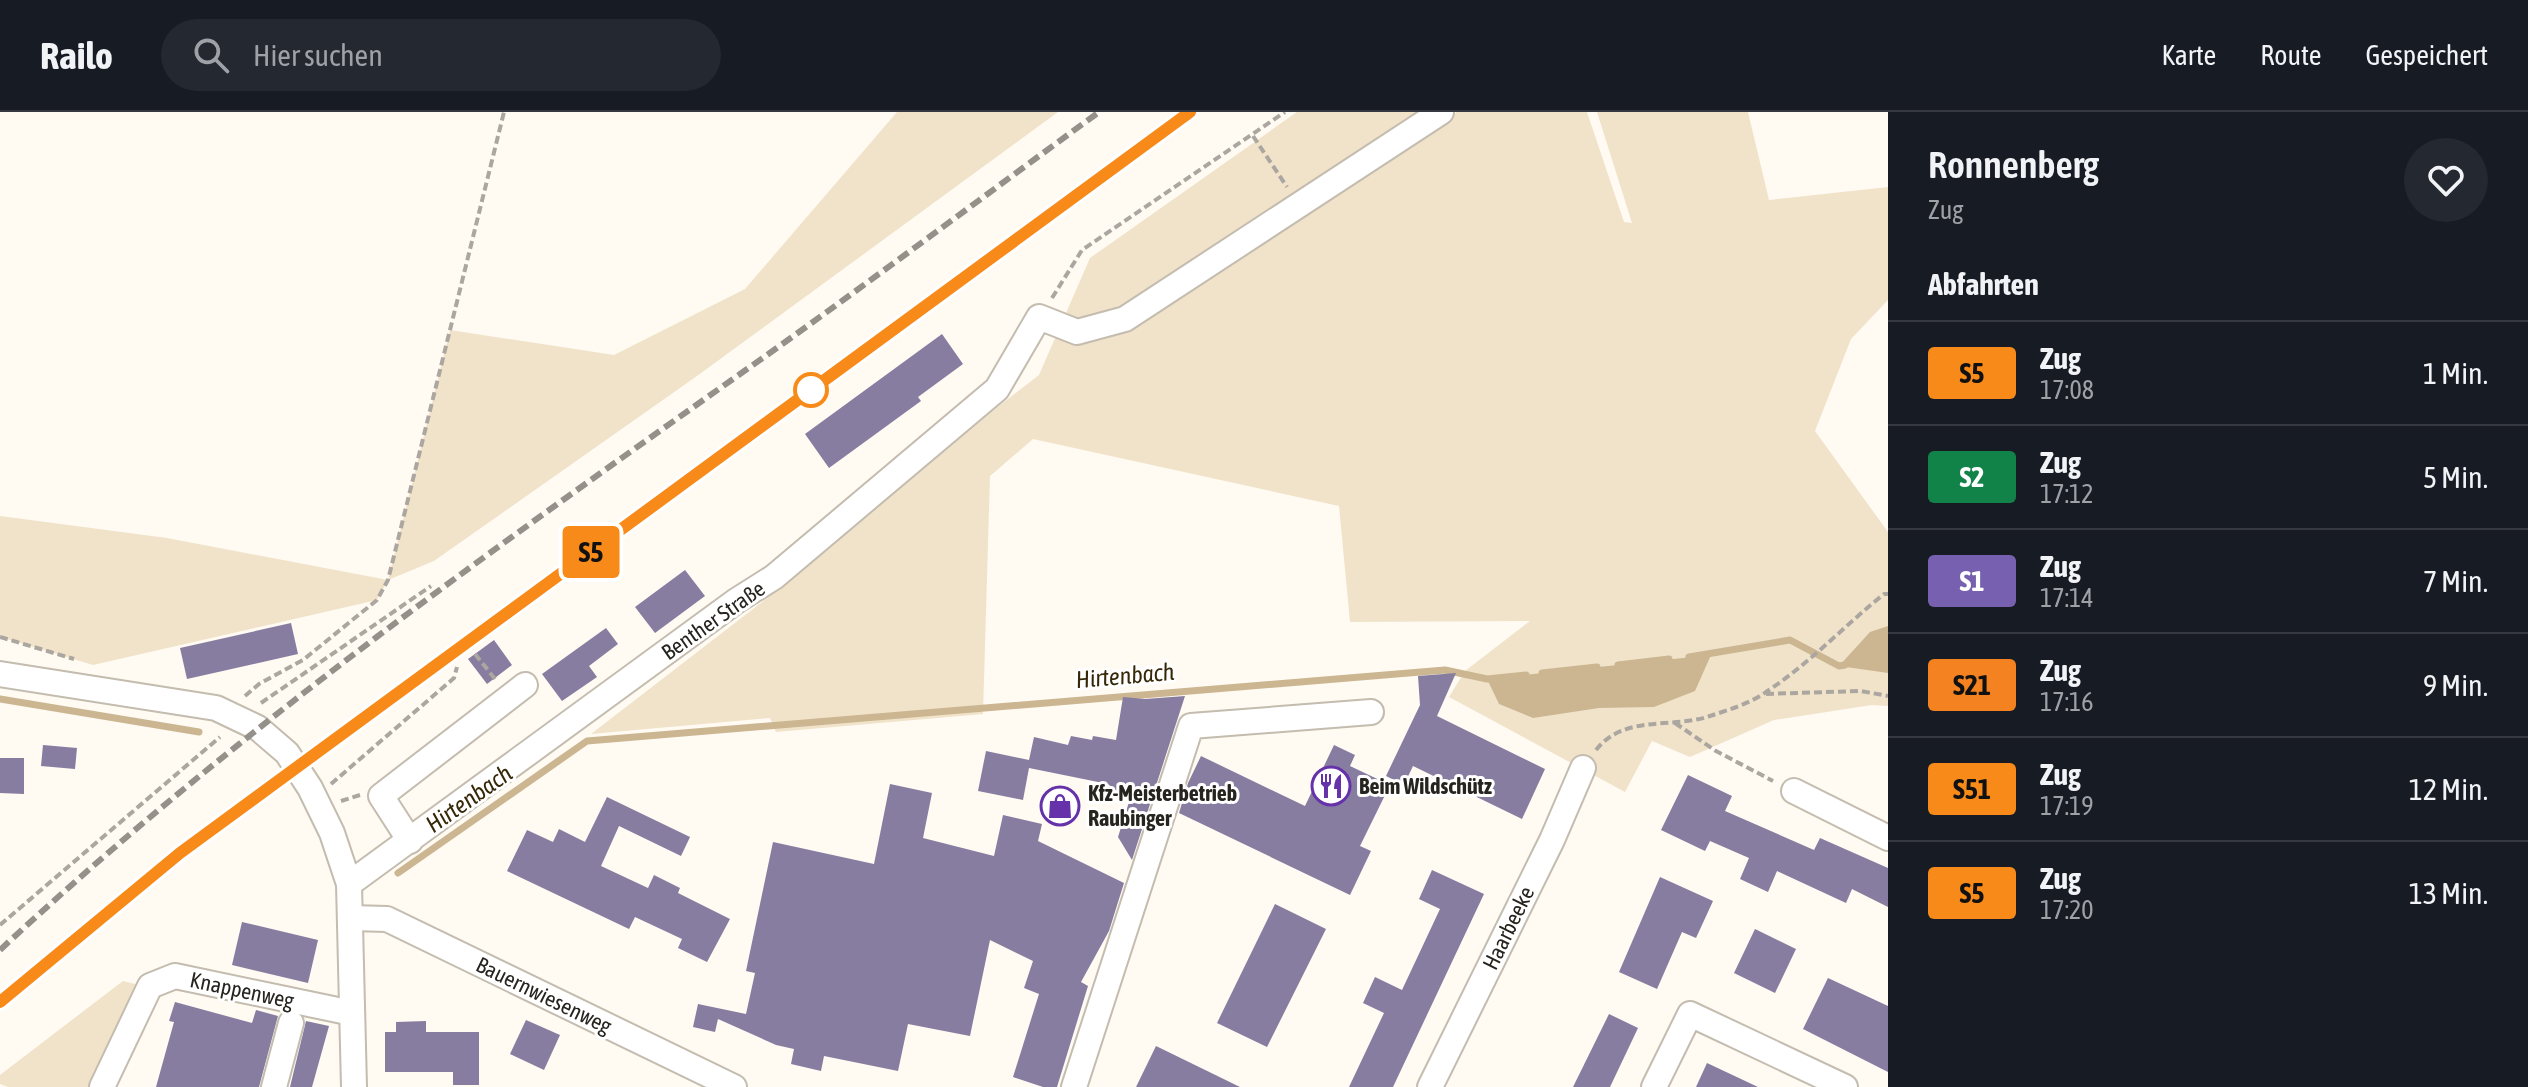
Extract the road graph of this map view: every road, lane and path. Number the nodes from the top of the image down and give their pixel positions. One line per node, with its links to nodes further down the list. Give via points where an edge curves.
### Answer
1 (504, 112): 18 (path, via 388,580 377,600 303,660 259,684)
2 (1285, 112): 4 (path)
3 (1441, 112): 5 (street)
4 (1253, 136): 5 (path); 6 (path, via 1082,250)
5 (1299, 205): 6 (street, via 1125,319 1077,332)
6 (1039, 317): 26 (street, Benther Straße, via 997,389 846,518 774,577)
7 (431, 586): 18 (path)
8 (1888, 594): 16 (path)
9 (0, 637): 11 (path)
10 (475, 654): 14 (path)
11 (78, 661)
12 (457, 667): 23 (path, via 454,678)
13 (0, 674): 18 (street)
14 (497, 681)
15 (525, 685): 26 (street, via 381,796)
16 (1764, 694): 17 (path, via 1861,691); 20 (path, via 1708,717)
17 (1888, 696)
18 (243, 708): 27 (street, via 287,753 310,788); 29 (path)
19 (1371, 712): 36 (street, via 1191,726)
20 (1675, 723): 21 (path, via 1624,729 1604,740); 22 (path)
21 (1583, 768): 37 (street, Haarbeeke)
22 (1769, 779)
23 (326, 788)
24 (1794, 791): 25 (street)
25 (1888, 838)
26 (410, 841): 27 (street, Benther Straße)
27 (349, 884): 28 (street)
28 (351, 918): 30 (street); 35 (street, Bauernwiesenweg, via 387,919)
29 (0, 925)
30 (352, 1013): 32 (street, Knappenweg, via 175,976 150,986); 34 (street)
31 (291, 1023): 33 (street)
32 (102, 1087)
33 (274, 1087)
34 (354, 1087)
35 (734, 1087)
36 (1074, 1087)
37 (1430, 1087)
38 (1654, 1087): 39 (street, via 1690,1014)
39 (1845, 1087)

